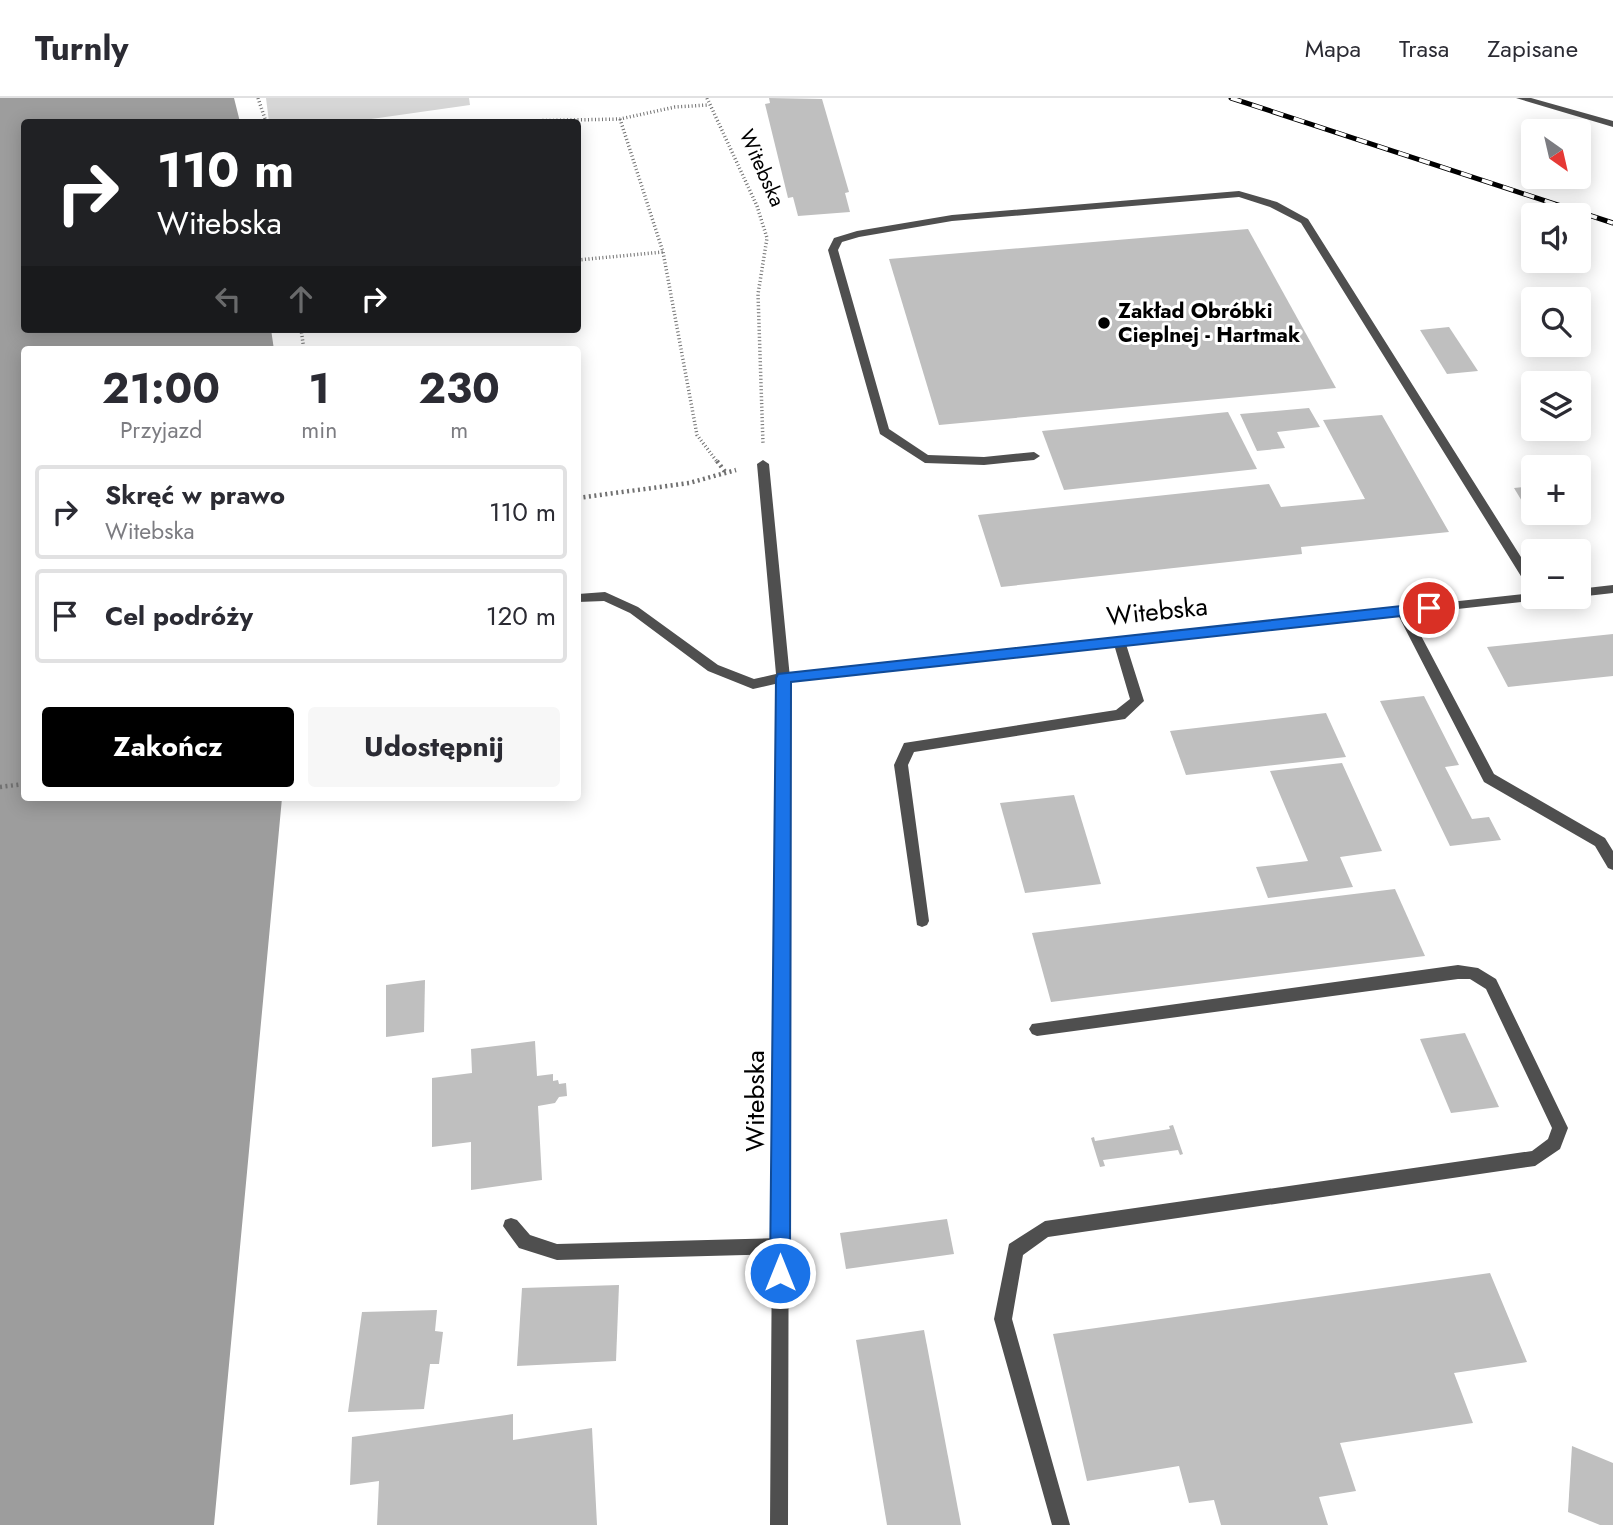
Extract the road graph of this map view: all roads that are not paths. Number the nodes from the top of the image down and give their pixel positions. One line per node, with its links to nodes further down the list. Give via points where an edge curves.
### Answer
1 (1521, 98): 2 (street)
2 (1613, 124)
3 (1034, 456): 5 (street, via 984,461 925,459 884,431 833,250 838,240 952,219 1239,194 1268,201 1305,221)
4 (763, 464): 12 (street, Witebska)
5 (1521, 567)
6 (1613, 589): 7 (street)
7 (1591, 592)
8 (581, 598): 12 (street, via 605,596 634,610 713,668 753,684)
9 (1521, 599): 10 (street, Witebska)
10 (1402, 611): 11 (street, Witebska); 13 (street, via 1489,778 1600,842)
11 (1119, 641): 12 (street, Witebska); 14 (street, via 1137,701 1120,715 909,747 901,765)
12 (783, 678): 17 (street, Witebska)
13 (1613, 864)
14 (922, 921)
15 (1037, 1029): 19 (street, via 1473,973 1491,984 1560,1128 1554,1144 1535,1158 1045,1229 1015,1250 1003,1320)
16 (511, 1226): 17 (street, via 525,1242 558,1252)
17 (780, 1246): 18 (street, Witebska)
18 (779, 1525)
19 (1061, 1525)

